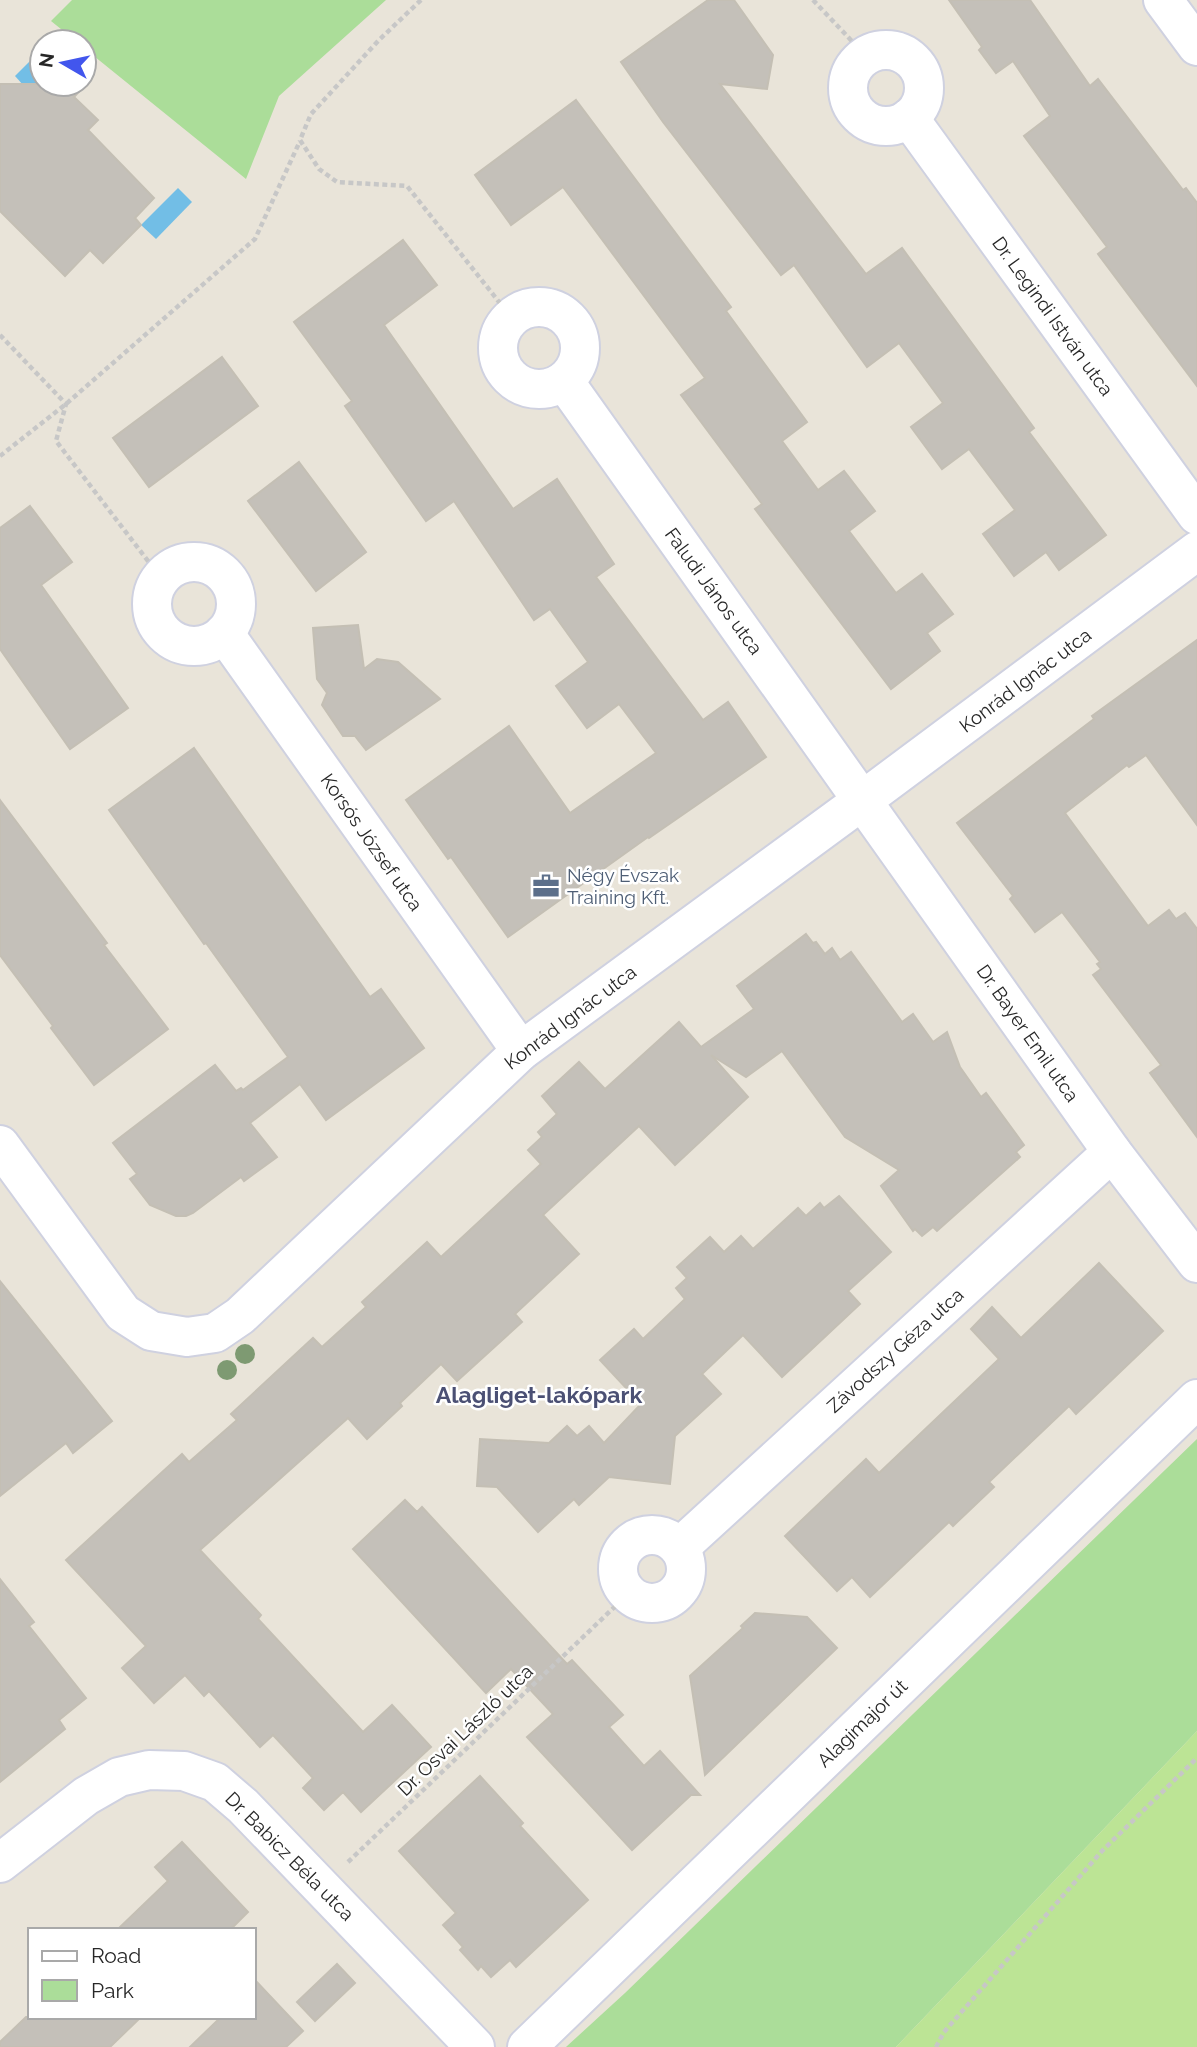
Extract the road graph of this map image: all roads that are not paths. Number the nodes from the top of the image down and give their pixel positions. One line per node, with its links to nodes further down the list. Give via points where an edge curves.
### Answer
1 (1163, 0): 2 (street)
2 (1197, 46)
3 (909, 118): 3 (street, via 923,97 920,72 912,62 890,50 877,51 856,64 850,75 849,99 863,119 886,126); 5 (street, Dr. Legindi István utca)
4 (565, 381): 4 (street, via 538,390 524,387 503,370 498,342 511,317 522,310 549,307 571,321 578,333 580,359); 8 (street, Faludi János utca)
5 (1197, 515)
6 (1197, 551): 8 (street, Konrád Ignác utca)
7 (224, 633): 7 (street, via 200,646 172,640 161,631 152,604 161,578 183,563 210,565 221,572 230,582 236,609); 9 (street, Korsós József utca)
8 (863, 800): 9 (street, Konrád Ignác utca); 11 (street, Dr. Bayer Emil utca)
9 (520, 1051): 10 (street, Konrád Ignác utca, via 240,1316 215,1333 187,1337 151,1331 123,1313)
10 (0, 1145)
11 (1112, 1152): 12 (street, Dr. Bayer Emil utca); 14 (street, Závodszy Géza utca, via 679,1548 664,1537 648,1535 631,1542 618,1564 618,1578)
12 (1197, 1263)
13 (1197, 1399): 17 (street, Alagimajor út)
14 (628, 1594)
15 (0, 1863): 16 (street, Dr. Babicz Béla utca, via 86,1796 119,1777 149,1770 184,1771 215,1782)
16 (475, 2047)
17 (527, 2047)

